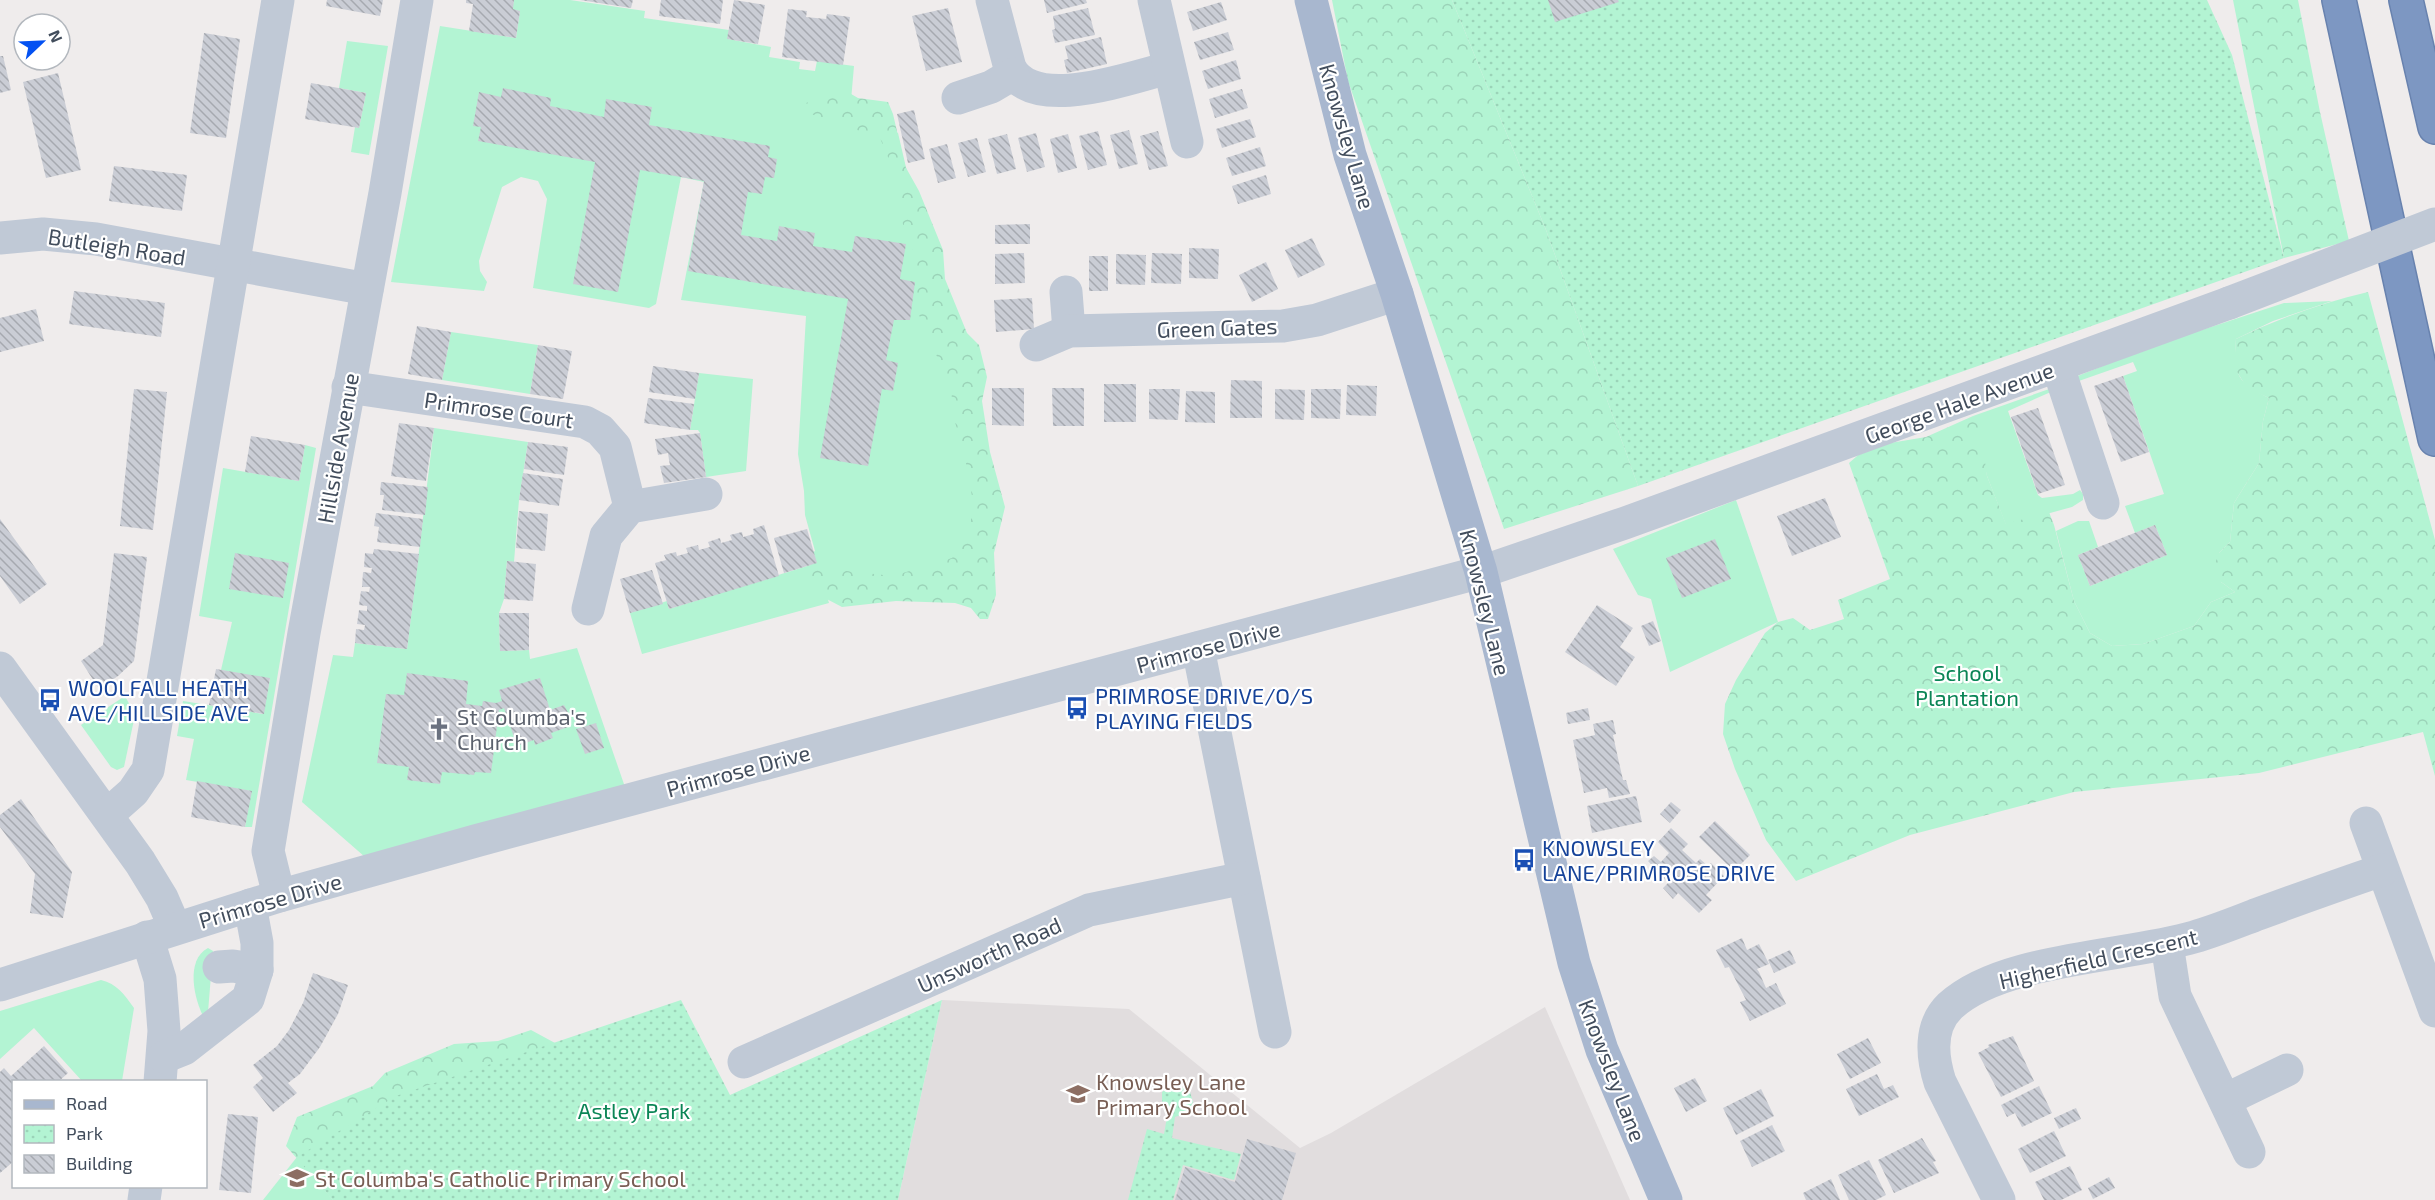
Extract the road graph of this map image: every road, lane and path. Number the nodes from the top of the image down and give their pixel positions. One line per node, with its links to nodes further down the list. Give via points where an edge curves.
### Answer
1 (278, 0): 15 (street)
2 (417, 0): 16 (street, Hillside Avenue)
3 (992, 0): 9 (street)
4 (1154, 0): 8 (street)
5 (1311, 0): 18 (main road, Knowsley Lane, via 1350,155)
6 (2339, 0): 23 (highway)
7 (2406, 0): 11 (highway)
8 (1169, 68): 9 (street, via 1078,91 1049,91); 12 (street)
9 (1013, 74): 10 (street, via 991,87)
10 (958, 98)
11 (2435, 127)
12 (1187, 142)
13 (2435, 224): 21 (street, George Hale Avenue, bridge)
14 (0, 238): 15 (street, Butleigh Road, via 43,234 96,239)
15 (234, 264): 16 (street, Butleigh Road); 31 (street, via 148,770 133,792)
16 (367, 289): 22 (street, Hillside Avenue)
17 (1066, 292): 19 (street)
18 (1397, 294): 19 (street, Green Gates, via 1317,320 1283,326); 27 (main road, Knowsley Lane)
19 (1070, 330): 20 (street, Green Gates)
20 (1036, 345)
21 (2058, 367): 25 (street); 27 (street, George Hale Avenue)
22 (348, 387): 26 (street, Primrose Court, via 585,422 600,430 615,447); 35 (street, Hillside Avenue, via 303,633 268,851)
23 (2435, 439)
24 (706, 494): 26 (street)
25 (2103, 503)
26 (630, 507): 28 (street, via 606,536)
27 (1480, 572): 29 (street, Primrose Drive); 49 (main road, Knowsley Lane, via 1574,963 1602,1050)
28 (588, 609)
29 (1198, 648): 34 (street); 35 (street, Primrose Drive, via 656,791)
30 (0, 668): 31 (street)
31 (107, 815): 36 (street, via 162,898)
32 (2366, 823): 33 (street)
33 (2382, 870): 37 (street, Higherfield Crescent); 41 (street)
34 (1244, 878): 42 (street); 43 (street, Unsworth Road, via 1089,910)
35 (264, 901): 36 (street, Primrose Drive); 39 (street, Hillside Avenue)
36 (161, 933): 40 (street, Primrose Drive); 44 (street)
37 (2167, 944): 46 (street, via 2175,996); 48 (street, Higherfield Crescent, via 2018,973 1976,990 1942,1015 1936,1025 1933,1054 1937,1075)
38 (219, 967): 39 (street)
39 (257, 970): 44 (street, Hillside Avenue, via 248,999)
40 (0, 985)
41 (2435, 1011)
42 (1275, 1032)
43 (744, 1062)
44 (162, 1069)
45 (2287, 1070): 46 (street)
46 (2225, 1100): 47 (street)
47 (2249, 1152)
48 (1995, 1199)
49 (1666, 1200)

